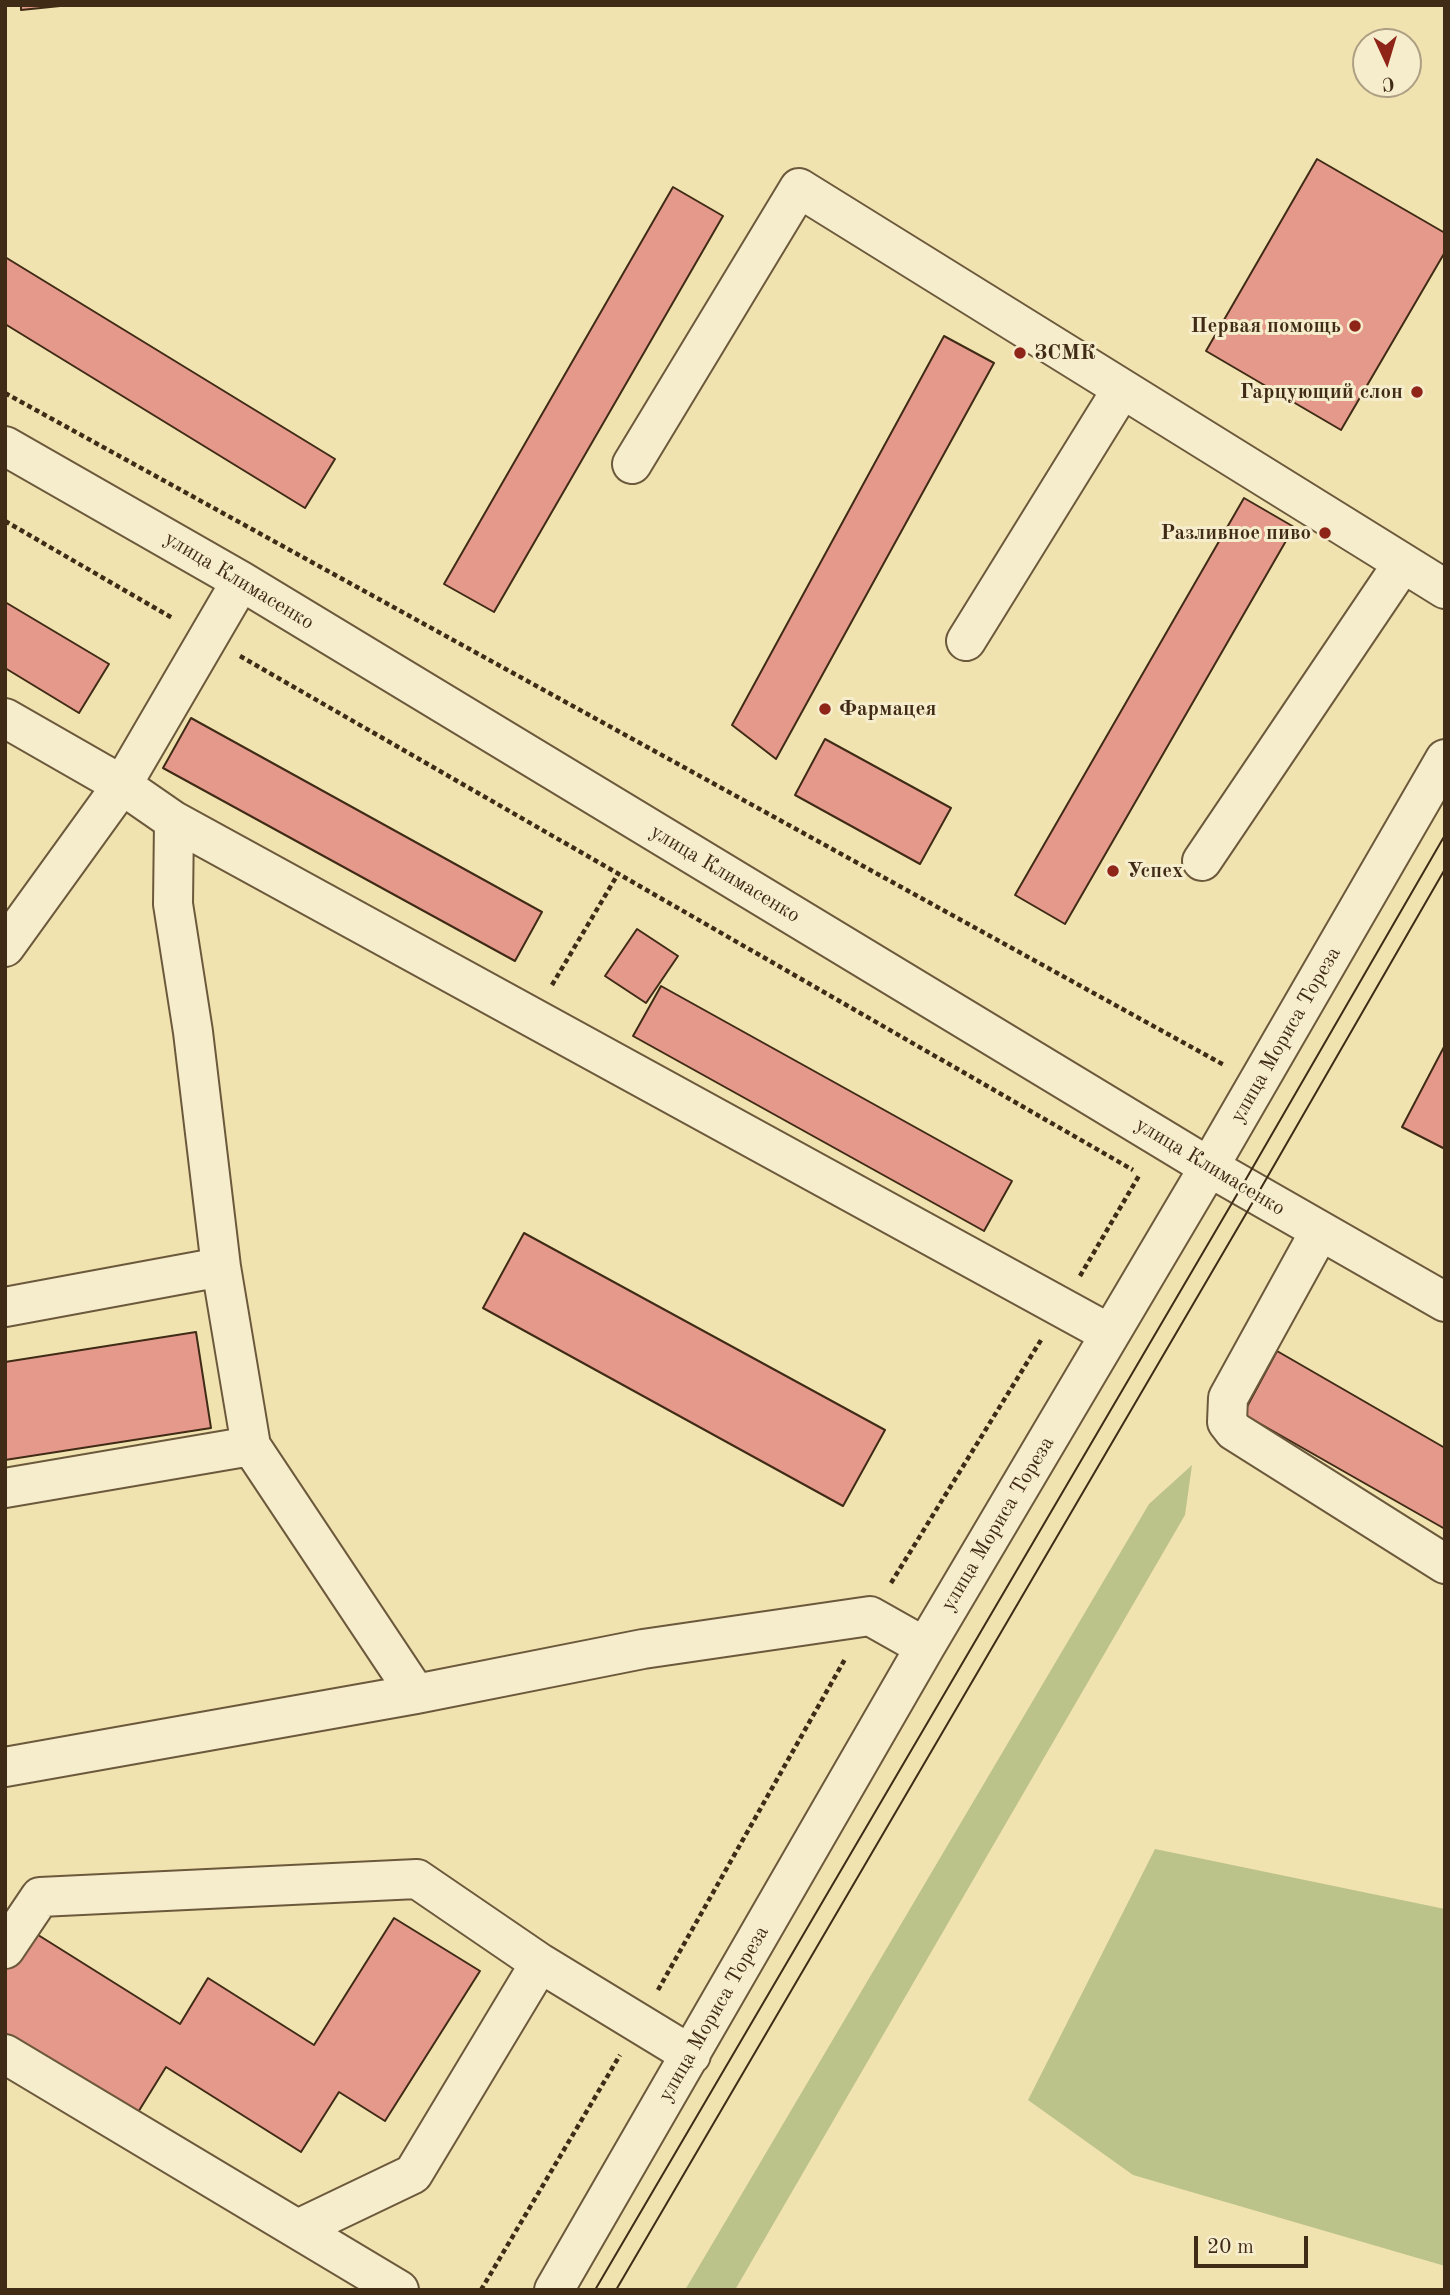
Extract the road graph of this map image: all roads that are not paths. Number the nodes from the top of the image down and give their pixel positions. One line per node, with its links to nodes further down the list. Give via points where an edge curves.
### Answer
1 (1122, 389): 3 (street, via 799,188); 4 (street); 7 (street)
2 (5, 446): 5 (street, улица Климасенко)
3 (632, 464)
4 (1403, 563): 6 (street); 12 (street)
5 (241, 581): 10 (street); 14 (street, улица Климасенко)
6 (1445, 589)
7 (966, 641)
8 (5, 718): 10 (street)
9 (1445, 760): 14 (street, улица Мориса Тореза)
10 (122, 785): 11 (street); 13 (street)
11 (174, 821): 16 (street, via 173,904); 19 (street)
12 (1202, 861)
13 (5, 947)
14 (1209, 1167): 15 (street, улица Климасенко); 19 (street, улица Мориса Тореза)
15 (1320, 1231): 17 (street, улица Климасенко); 22 (street, via 1228,1398 1227,1422 1234,1431)
16 (221, 1267): 18 (street); 20 (street)
17 (1445, 1301)
18 (5, 1307)
19 (1110, 1334): 23 (street, улица Мориса Тореза)
20 (251, 1446): 21 (street); 24 (street)
21 (5, 1488)
22 (1445, 1563)
23 (925, 1647): 24 (street, via 870,1616 643,1649); 29 (street, улица Мориса Тореза)
24 (415, 1694): 25 (street)
25 (5, 1767)
26 (5, 1949): 27 (street, via 40,1897 417,1879)
27 (540, 1963): 29 (street); 30 (street, via 412,2175)
28 (5, 2054): 30 (street)
29 (691, 2055): 32 (street, улица Мориса Тореза)
30 (298, 2229): 31 (street)
31 (399, 2290)
32 (554, 2290)

